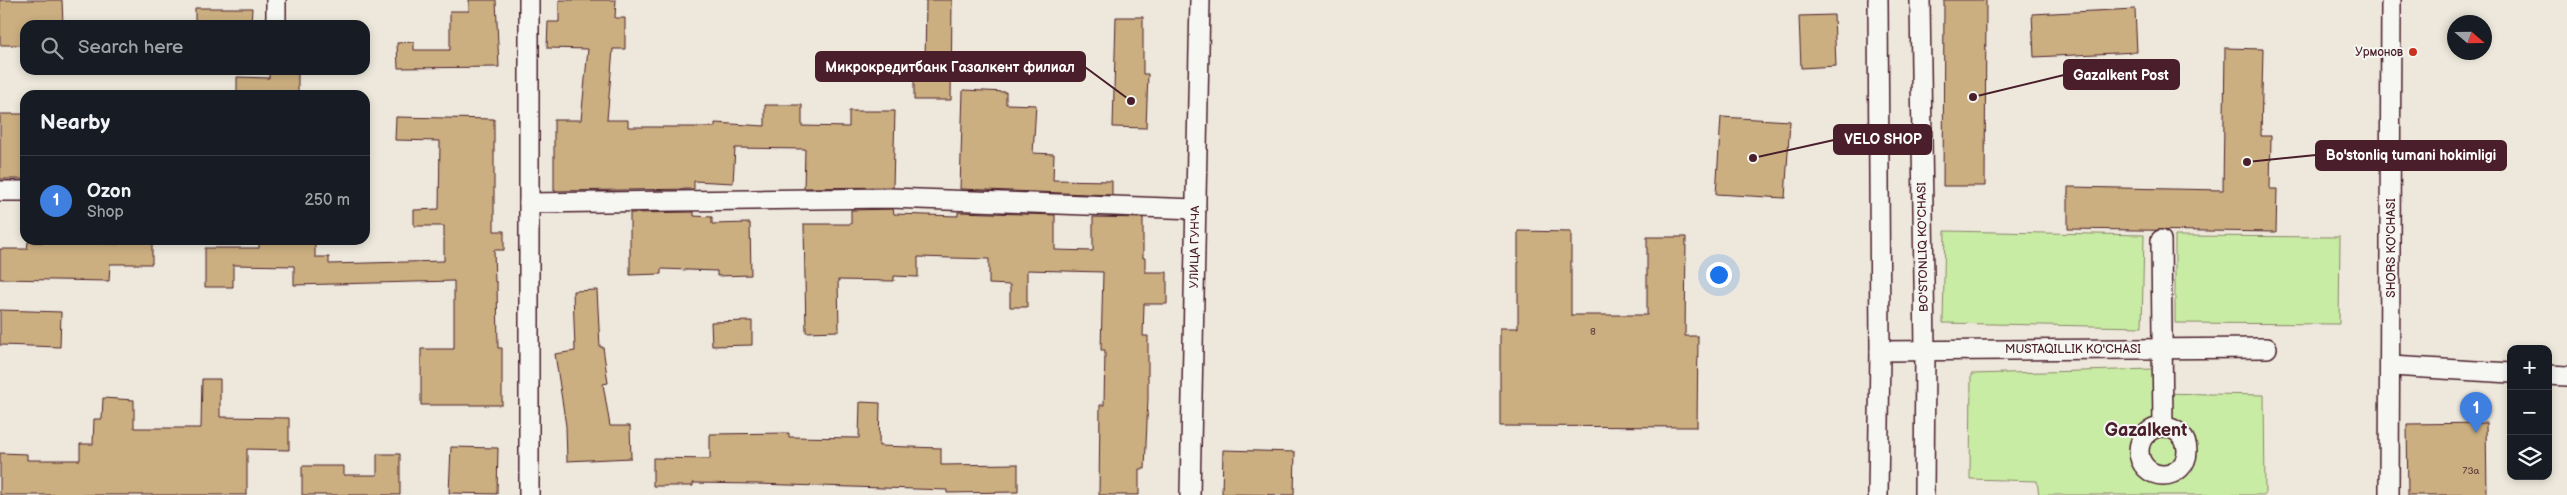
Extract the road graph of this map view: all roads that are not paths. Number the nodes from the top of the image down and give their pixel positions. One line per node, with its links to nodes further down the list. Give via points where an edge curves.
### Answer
1 (276, 0): 7 (street)
2 (529, 0): 10 (street)
3 (1200, 0): 11 (street, УЛИЦА ГУНЧА)
4 (1878, 0): 16 (street)
5 (1920, 0): 15 (street, BO'STONLIQ KO'CHASI)
6 (2392, 0): 17 (street, SHORS KO'CHASI)
7 (276, 20)
8 (0, 191): 9 (street)
9 (20, 192)
10 (529, 203): 11 (street, via 890,198); 22 (street)
11 (1196, 209): 23 (street, УЛИЦА ГУНЧА)
12 (2162, 240): 14 (street)
13 (2267, 348): 14 (street, MUSTAQILLIK KO'CHASI)
14 (2162, 349): 15 (street, MUSTAQILLIK KO'CHASI); 21 (street)
15 (1925, 350): 16 (street, MUSTAQILLIK KO'CHASI); 25 (street, BO'STONLIQ KO'CHASI)
16 (1880, 351): 24 (street)
17 (2391, 366): 18 (street); 26 (street, SHORS KO'CHASI)
18 (2507, 373)
19 (2552, 375): 20 (street)
20 (2567, 376)
21 (2163, 427)
22 (529, 495)
23 (1190, 495)
24 (1878, 495)
25 (1924, 495)
26 (2389, 495)

